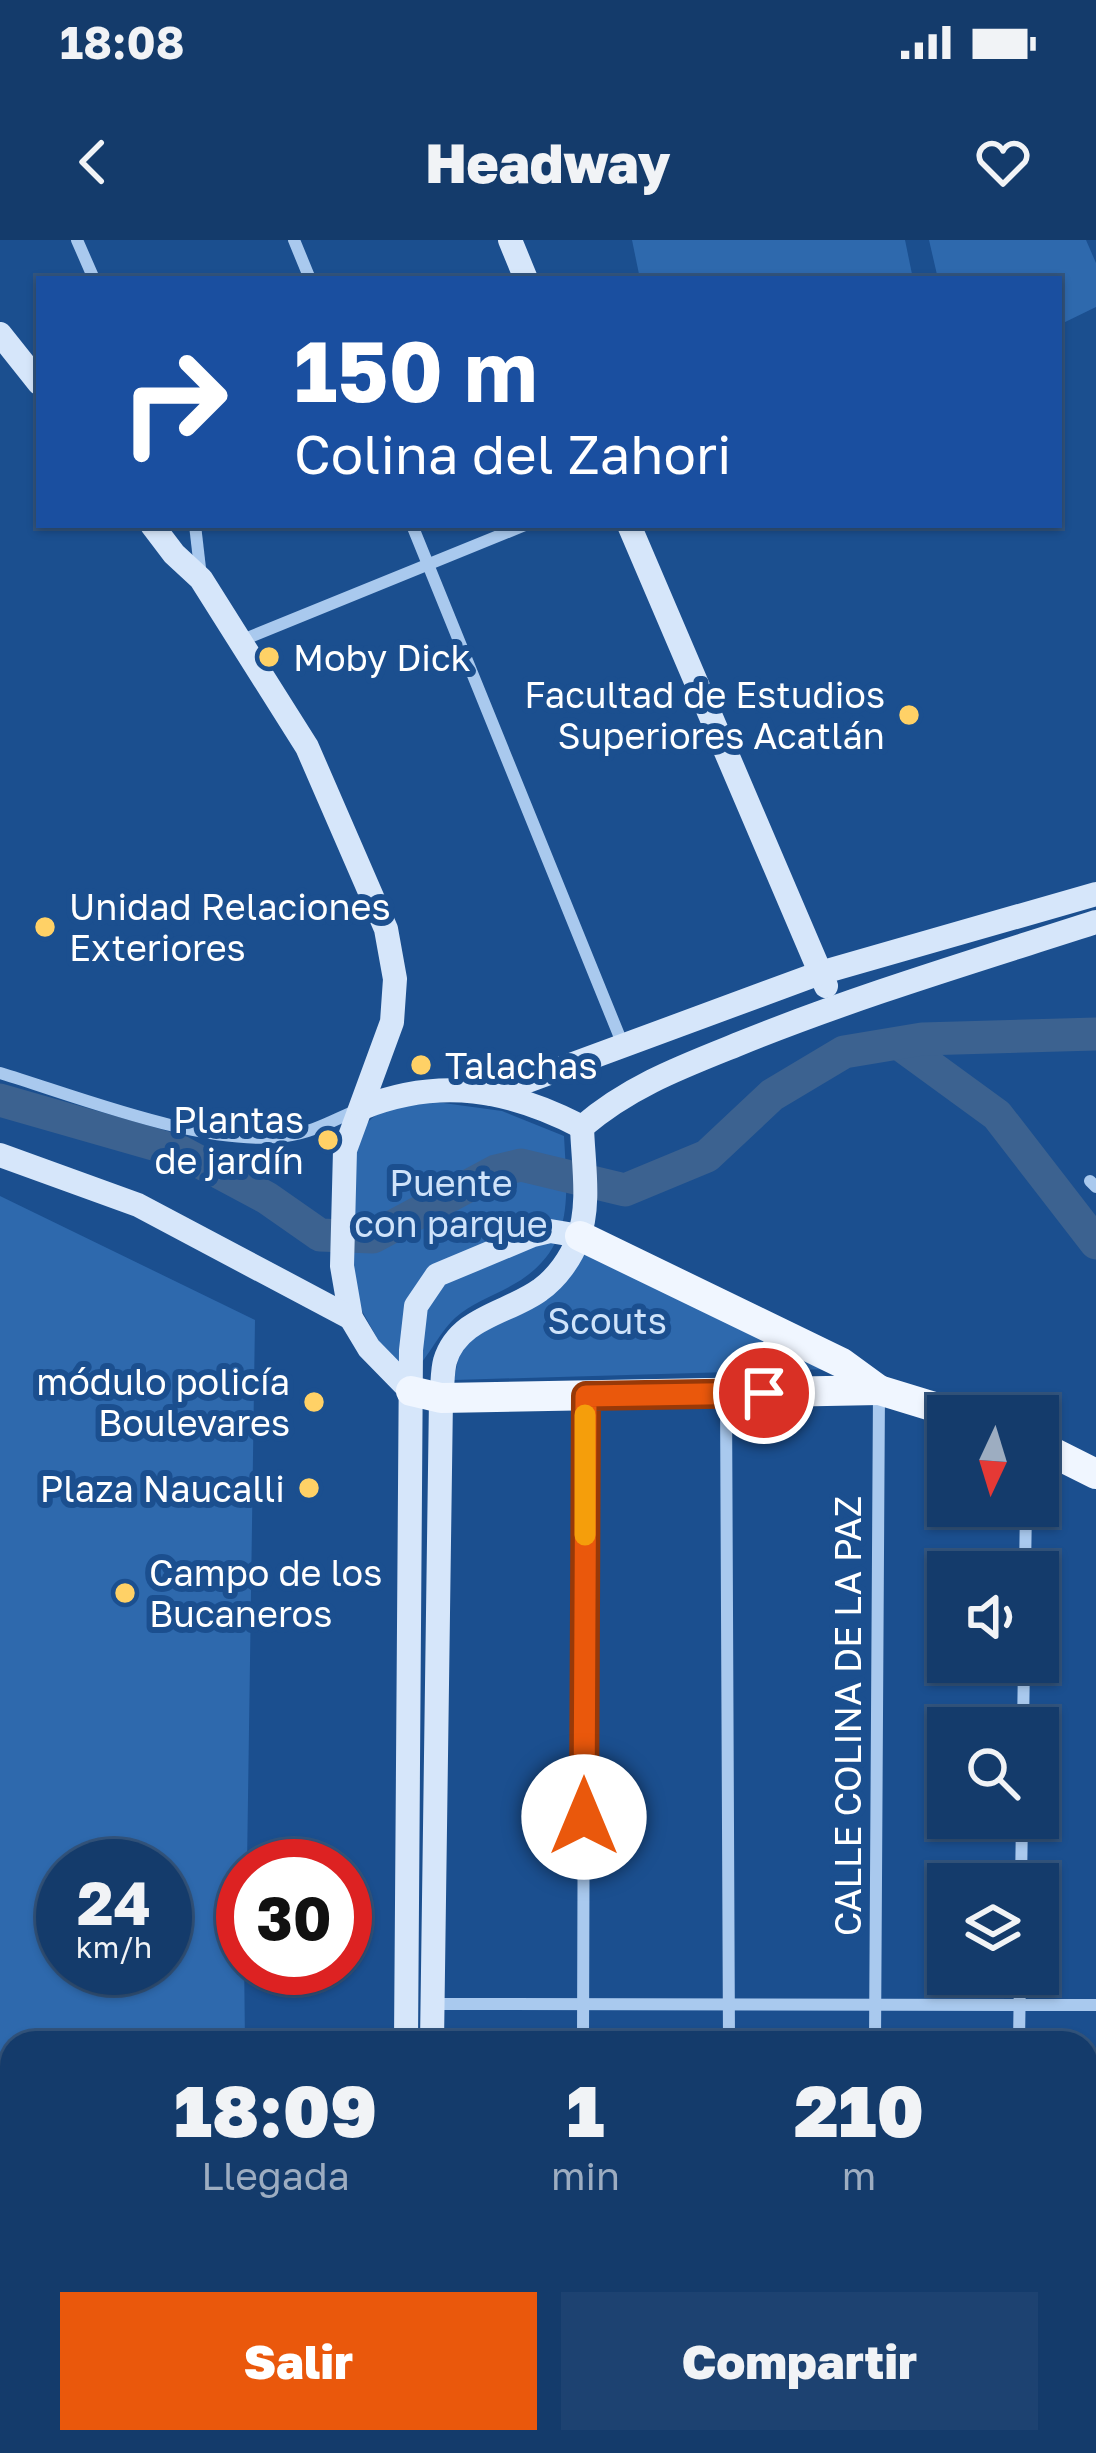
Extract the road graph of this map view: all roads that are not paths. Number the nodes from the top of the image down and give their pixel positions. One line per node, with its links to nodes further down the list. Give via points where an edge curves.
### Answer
1 (77, 240): 4 (street)
2 (294, 240): 5 (street)
3 (510, 240): 6 (main road)
4 (93, 276)
5 (309, 276)
6 (525, 276)
7 (0, 334): 8 (main road)
8 (36, 379)
9 (154, 528): 15 (main road)
10 (196, 528): 15 (street)
11 (413, 528): 14 (street)
12 (517, 528): 14 (street)
13 (630, 528): 19 (main road)
14 (428, 562): 16 (street); 21 (street)
15 (201, 579): 16 (main road)
16 (239, 642): 24 (main road, via 312,758 386,928 392,1022)
17 (1096, 894): 19 (main road)
18 (1096, 922): 20 (main road)
19 (820, 973): 20 (main road); 21 (main road)
20 (833, 1005): 25 (main road, via 652,1079)
21 (623, 1045): 23 (main road)
22 (0, 1073): 24 (street, via 214,1136 283,1137)
23 (492, 1094): 24 (main road, via 418,1090); 25 (main road)
24 (362, 1108): 28 (main road, via 345,1150 342,1266)
25 (582, 1127): 27 (main road)
26 (0, 1155): 28 (main road, via 138,1205)
27 (582, 1224): 29 (main road, via 436,1275 416,1306); 30 (main road); 33 (main road, via 562,1269 539,1292 484,1318 454,1343)
28 (351, 1318): 29 (main road)
29 (411, 1390): 33 (main road); 38 (main road)
30 (879, 1390): 31 (main road); 34 (main road); 42 (street, CALLE COLINA DE LA PAZ)
31 (726, 1394): 32 (main road); 41 (street)
32 (586, 1396): 33 (main road); 40 (street)
33 (442, 1398): 39 (main road)
34 (927, 1405)
35 (1059, 1456): 36 (main road)
36 (1096, 1474)
37 (1019, 1995): 43 (street)
38 (405, 2004): 39 (street); 45 (main road)
39 (433, 2004): 40 (street); 46 (main road)
40 (584, 2004): 41 (street); 47 (street)
41 (730, 2005): 42 (street); 48 (street)
42 (875, 2005): 43 (street); 49 (street, CALLE COLINA DE LA PAZ)
43 (1019, 2005): 44 (street); 50 (street)
44 (1096, 2005)
45 (406, 2031)
46 (433, 2031)
47 (583, 2031)
48 (729, 2031)
49 (874, 2031)
50 (1019, 2031)

